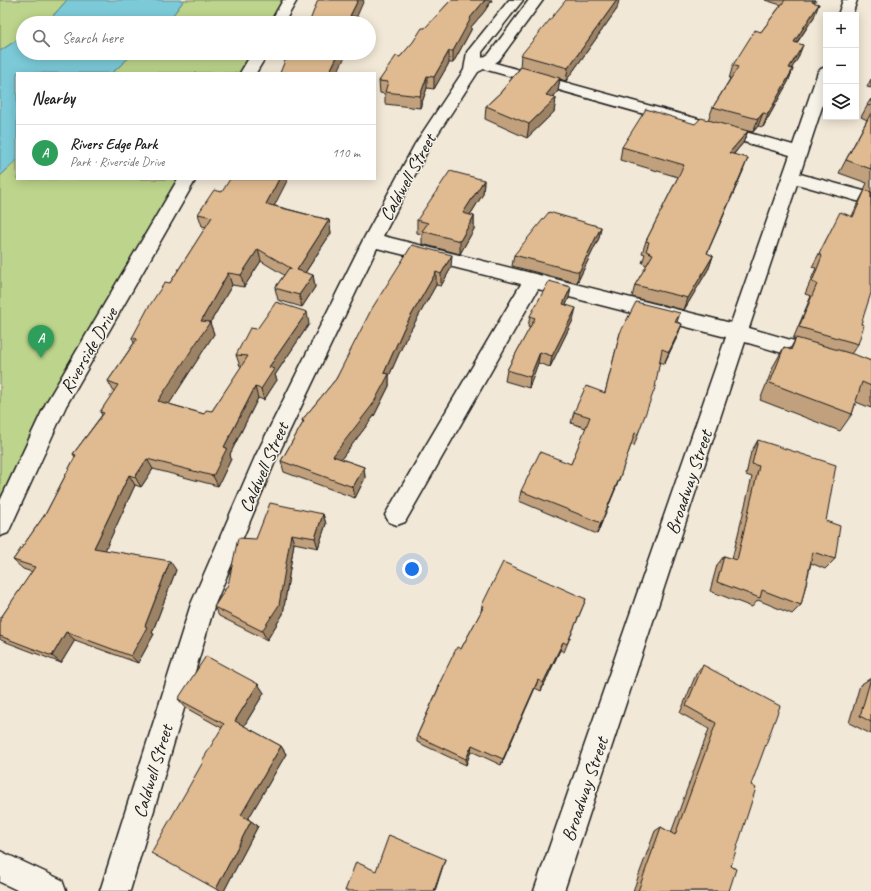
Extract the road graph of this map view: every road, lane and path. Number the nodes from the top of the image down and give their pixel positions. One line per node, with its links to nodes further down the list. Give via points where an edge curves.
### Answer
1 (290, 0): 6 (street)
2 (516, 0): 8 (street, Caldwell Street, via 475,52)
3 (536, 0): 8 (street, Caldwell Street, via 494,57)
4 (850, 0): 5 (street)
5 (846, 12)
6 (281, 16)
7 (256, 60): 9 (street)
8 (477, 67): 11 (street); 15 (street, Caldwell Street, via 423,144)
9 (249, 72)
10 (823, 81): 11 (street, Broadway Street)
11 (799, 152): 12 (street, Broadway Street)
12 (791, 177): 14 (street); 17 (street, Broadway Street)
13 (186, 180): 20 (street, Riverside Drive, via 57,403)
14 (871, 199)
15 (372, 240): 16 (street); 23 (street, Caldwell Street, via 266,457 203,604)
16 (533, 281): 17 (street); 19 (street)
17 (738, 332): 18 (street); 24 (street, Broadway Street)
18 (871, 371)
19 (397, 515)
20 (0, 526)
21 (0, 866): 22 (street)
22 (51, 891)
23 (115, 891)
24 (549, 891)

